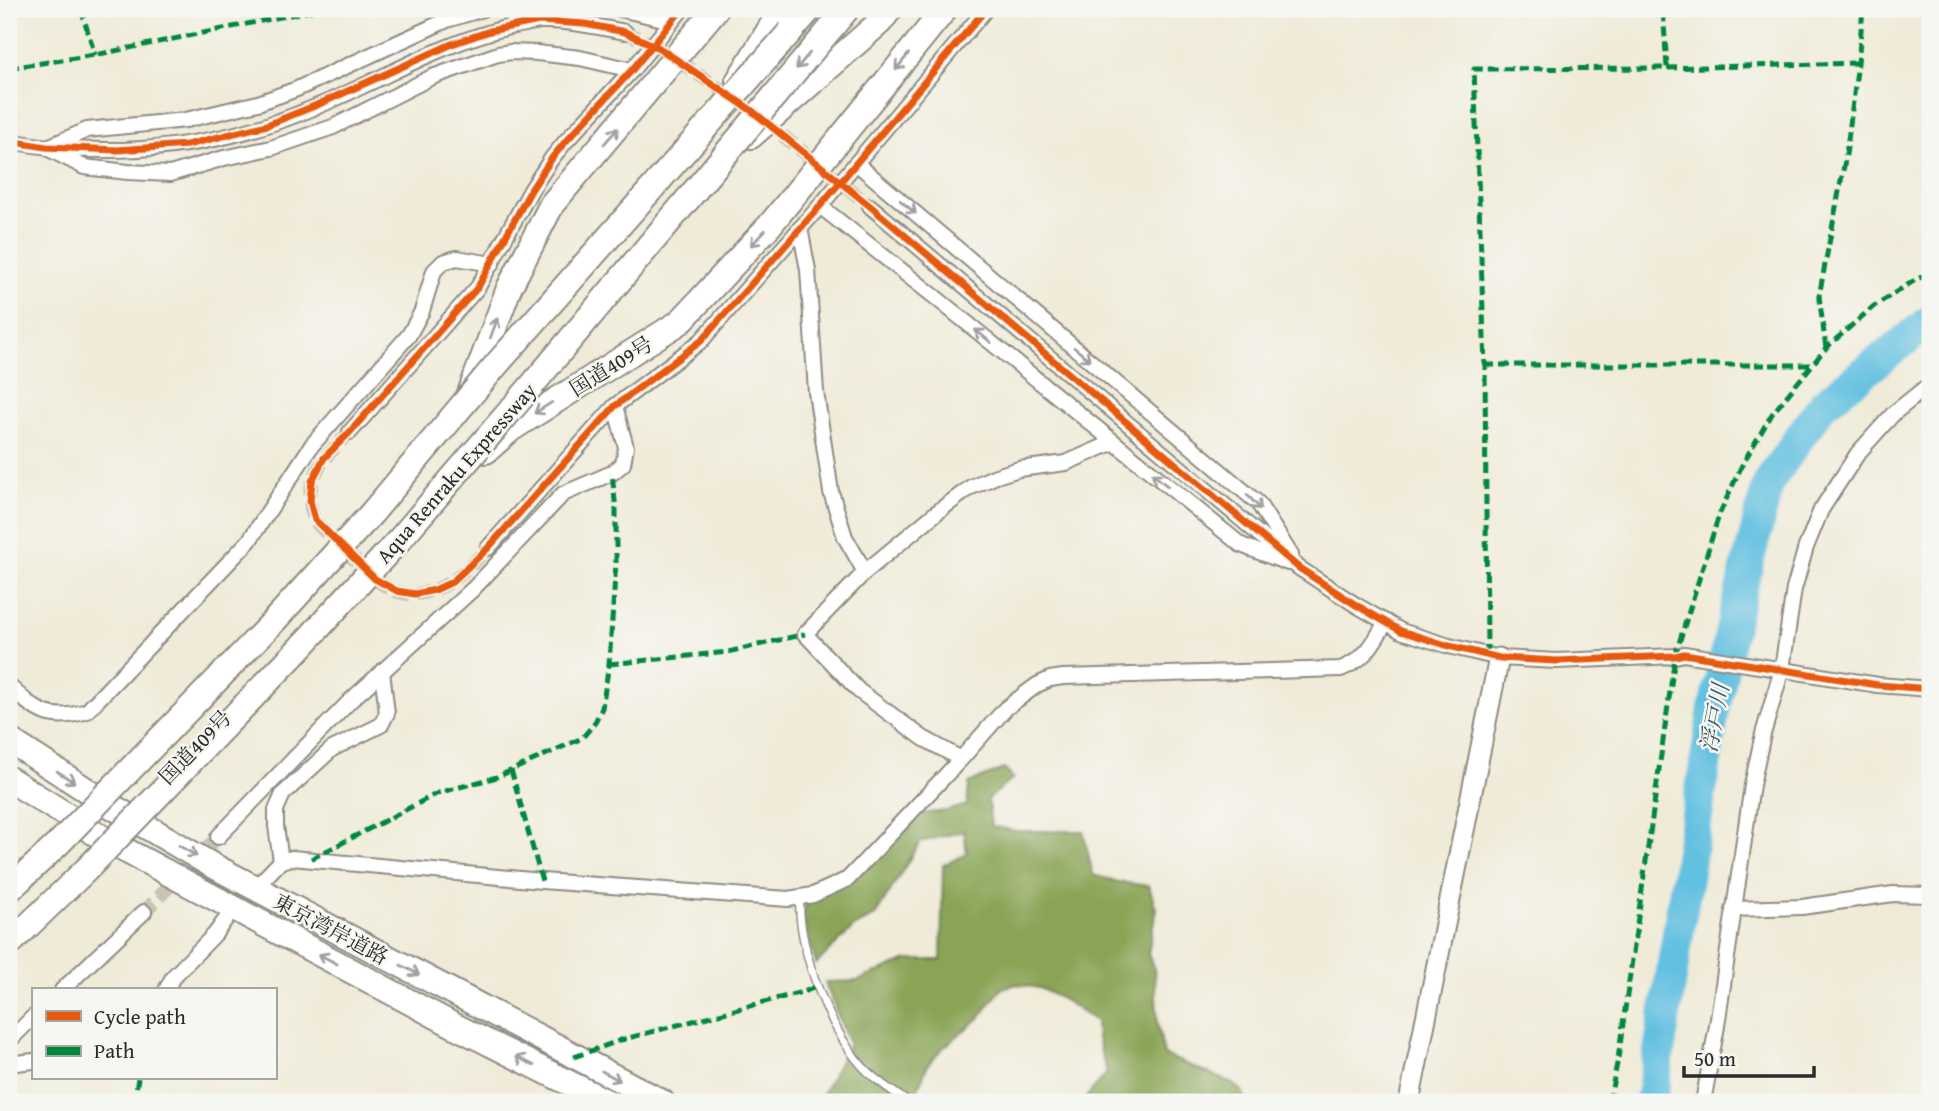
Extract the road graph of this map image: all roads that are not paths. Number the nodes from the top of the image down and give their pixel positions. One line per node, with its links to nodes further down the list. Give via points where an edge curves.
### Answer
1 (483, 9): 15 (street, via 447,20 258,103 186,120 87,130)
2 (620, 9): 11 (street)
3 (682, 9): 11 (street)
4 (716, 9): 24 (highway, 国道409号, one-way to 4, via 509,288 552,204)
5 (782, 9): 24 (highway, via 693,154)
6 (810, 9): 44 (highway, Aqua Renraku Expressway, bridge, via 274,621)
7 (847, 9): 52 (highway, Aqua Renraku Expressway, one-way to 52, bridge, via 400,539 222,730)
8 (890, 9): 26 (highway, via 755,132 514,397)
9 (945, 9): 26 (highway, 国道409号, one-way to 26, via 770,225 680,322 511,429)
10 (986, 9): 16 (street)
11 (672, 21): 13 (street)
12 (625, 32): 15 (street, via 539,21 452,44 267,125 187,145 117,150)
13 (632, 70): 15 (street, via 580,58 498,54 432,78 333,127 170,174 84,167); 20 (street, via 552,159)
14 (9, 141): 15 (street)
15 (46, 148)
16 (856, 163): 17 (street); 28 (street, one-way to 28, via 1258,503)
17 (820, 206): 19 (street); 25 (street, one-way to 17)
18 (870, 206): 28 (street)
19 (800, 228): 22 (street, via 701,341); 29 (street, via 831,492 845,537)
20 (492, 264): 23 (street, via 463,305); 34 (street, via 457,258 433,271 422,311 409,335 312,445 250,541 87,711 70,717 49,716)
21 (1930, 384): 32 (street, via 1894,413 1857,453 1821,510 1794,589)
22 (615, 406): 27 (street); 33 (street, via 626,447 623,464 563,494 473,589)
23 (351, 432)
24 (450, 437): 39 (highway, 国道409号)
25 (1114, 442): 28 (street, one-way to 25, via 1241,545); 29 (street, via 1066,463 1019,469 971,487)
26 (426, 503): 39 (highway, 国道409号)
27 (488, 548)
28 (1299, 568): 30 (street)
29 (865, 572): 37 (street, via 805,634 859,691 923,738)
30 (1386, 622): 31 (street, via 1401,631); 37 (street, via 1357,663 1341,670 1050,679 1006,708)
31 (1499, 658): 32 (street, via 1557,661 1684,654); 62 (street)
32 (1782, 668): 35 (street); 49 (street, via 1752,785)
33 (382, 671): 41 (street); 42 (street, via 387,713 382,725 332,749 283,794 276,810)
34 (9, 686)
35 (1930, 690)
36 (9, 740): 39 (highway, 東京湾岸道路, one-way to 39)
37 (961, 759): 46 (street, via 848,879)
38 (9, 779): 40 (highway, 東京湾岸道路)
39 (119, 810): 40 (highway, 国道409号); 43 (highway, 東京湾岸道路, one-way to 43)
40 (96, 834): 47 (highway, 国道409号); 48 (highway, 東京湾岸道路); 51 (highway, 国道409号)
41 (218, 837)
42 (281, 861): 43 (street); 46 (street, via 292,858 542,881)
43 (255, 888): 60 (highway, 東京湾岸道路, one-way to 60)
44 (9, 890)
45 (1930, 895): 49 (street, via 1894,894 1802,907)
46 (800, 897): 61 (lane, via 803,937 837,1033 868,1072)
47 (9, 900)
48 (233, 909): 54 (street); 59 (highway, 東京湾岸道路, one-way to 48)
49 (1733, 909): 63 (street)
50 (144, 912): 53 (street)
51 (9, 929)
52 (9, 944)
53 (64, 988)
54 (167, 988)
55 (32, 1018): 56 (street)
56 (9, 1041)
57 (32, 1061): 58 (street)
58 (9, 1064)
59 (607, 1102)
60 (662, 1102)
61 (908, 1102)
62 (1409, 1102)
63 (1703, 1102)

